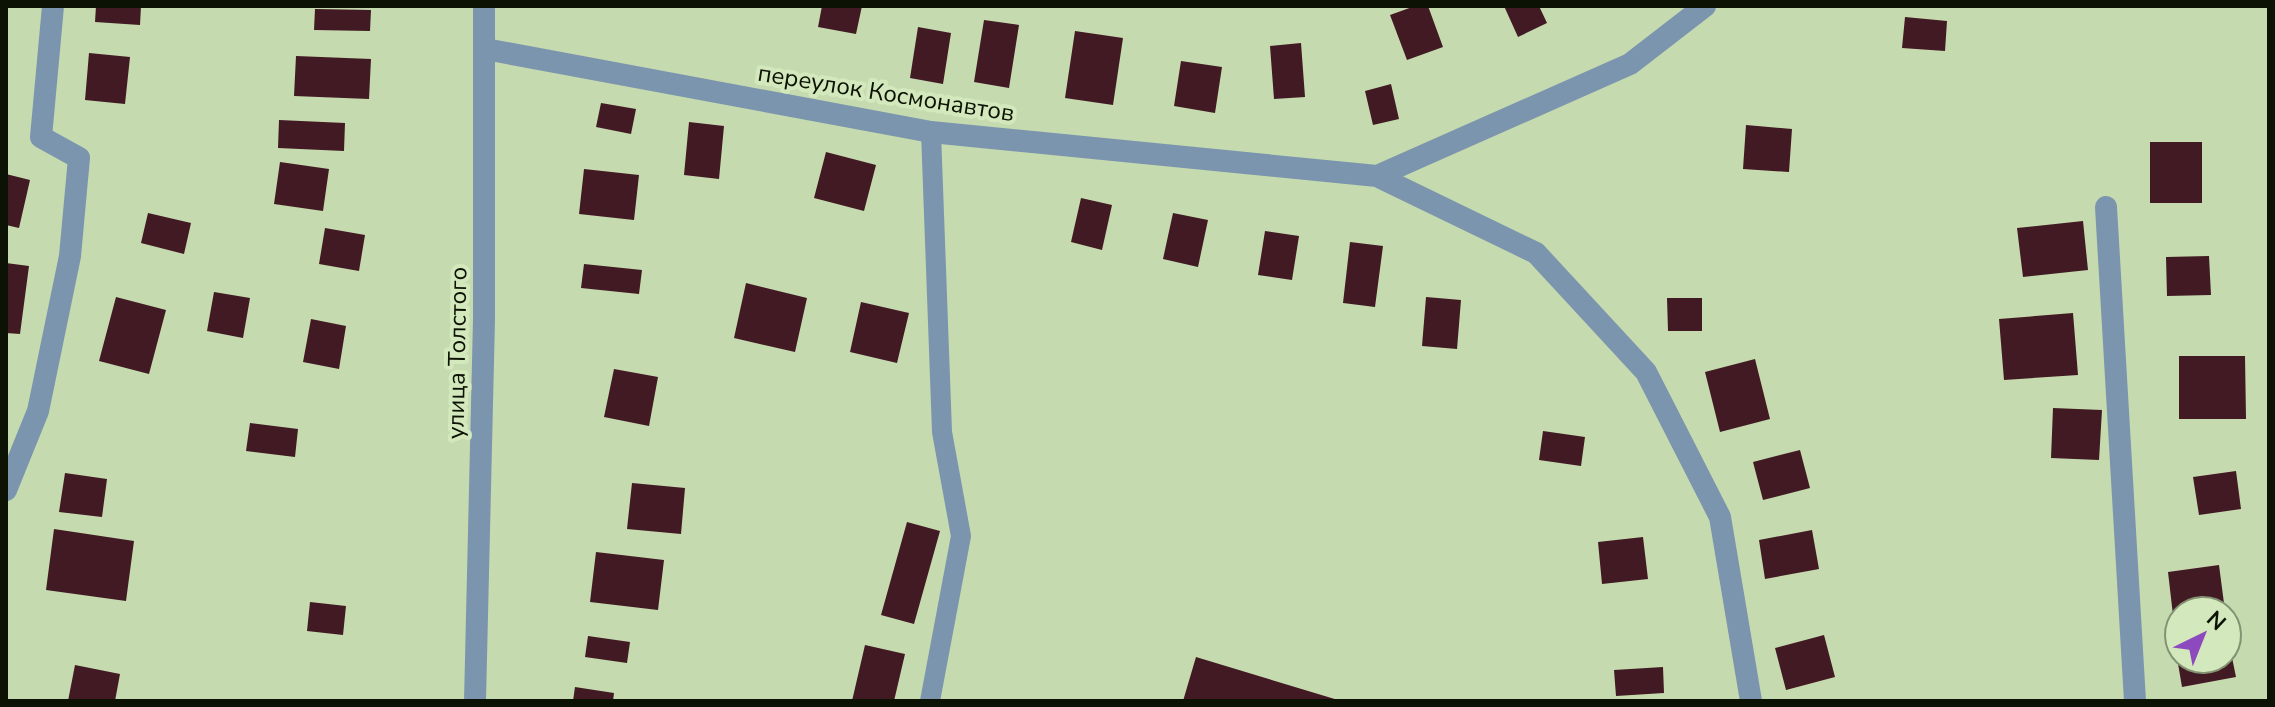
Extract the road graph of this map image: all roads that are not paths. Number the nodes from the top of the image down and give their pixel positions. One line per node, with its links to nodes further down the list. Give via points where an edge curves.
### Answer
1 (53, 6): 8 (street, via 41,137 79,158 70,256 38,411)
2 (484, 6): 4 (street, улица Толстого)
3 (1705, 6): 6 (street, переулок Космонавтов, via 1630,64)
4 (485, 49): 5 (street, переулок Космонавтов); 9 (street, улица Толстого)
5 (931, 132): 6 (street, переулок Космонавтов); 10 (lane, via 942,432 961,536)
6 (1377, 176): 11 (street, переулок Космонавтов, via 1536,253 1646,372 1720,517)
7 (2106, 207): 12 (street)
8 (6, 490)
9 (475, 701)
10 (930, 701)
11 (1751, 701)
12 (2135, 701)

